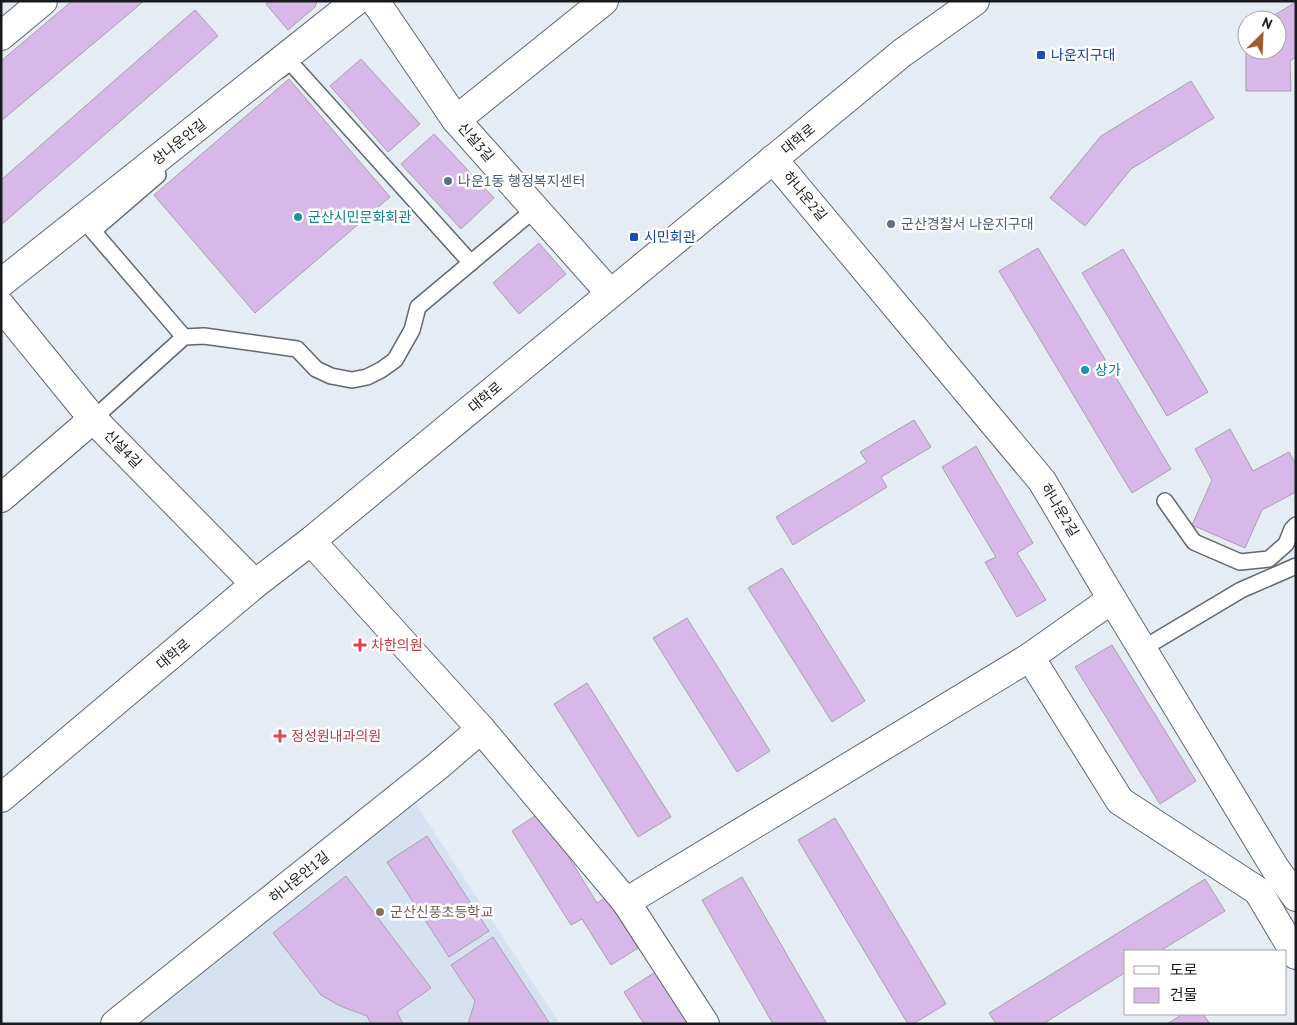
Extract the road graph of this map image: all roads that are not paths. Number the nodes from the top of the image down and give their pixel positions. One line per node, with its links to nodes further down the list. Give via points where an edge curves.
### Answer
1 (42, 1): 6 (street)
2 (356, 1): 11 (street, 상나운안길)
3 (375, 1): 7 (street, 신설3길)
4 (604, 1): 7 (street)
5 (971, 2): 8 (street, 대학로, via 902,53)
6 (1, 36)
7 (456, 120): 9 (street, 신설3길)
8 (773, 159): 12 (street, 대학로); 23 (street, 하나운2길, via 1042,481)
9 (535, 209): 10 (lane); 12 (street, 신설3길)
10 (471, 263): 14 (lane, via 418,307 412,330 395,360 367,377 352,380 331,376 316,369 298,349 204,336); 14 (lane, via 290,62 93,231)
11 (1, 283)
12 (610, 293): 19 (street, 대학로)
13 (1, 306): 15 (street, 신설4길)
14 (184, 337): 15 (lane)
15 (93, 419): 16 (street); 22 (street, 신설4길)
16 (1, 498)
17 (1165, 501): 20 (lane, via 1194,542 1240,562 1269,559)
18 (1296, 525): 20 (lane)
19 (311, 541): 22 (street, 대학로); 26 (street)
20 (1286, 544): 21 (lane, via 1286,559)
21 (1293, 567): 24 (lane, via 1241,590)
22 (255, 584): 27 (street, 대학로)
23 (1112, 599): 24 (street, 하나운2길); 25 (street)
24 (1142, 649): 28 (street, 하나운2길)
25 (1030, 657): 30 (street); 31 (street, via 1120,801 1258,890)
26 (481, 729): 30 (street); 32 (street, 하나운안1길)
27 (1, 798)
28 (1286, 862): 29 (street, 하나운2길)
29 (1296, 898)
30 (626, 902): 33 (street)
31 (1296, 955)
32 (115, 1024)
33 (705, 1024)

